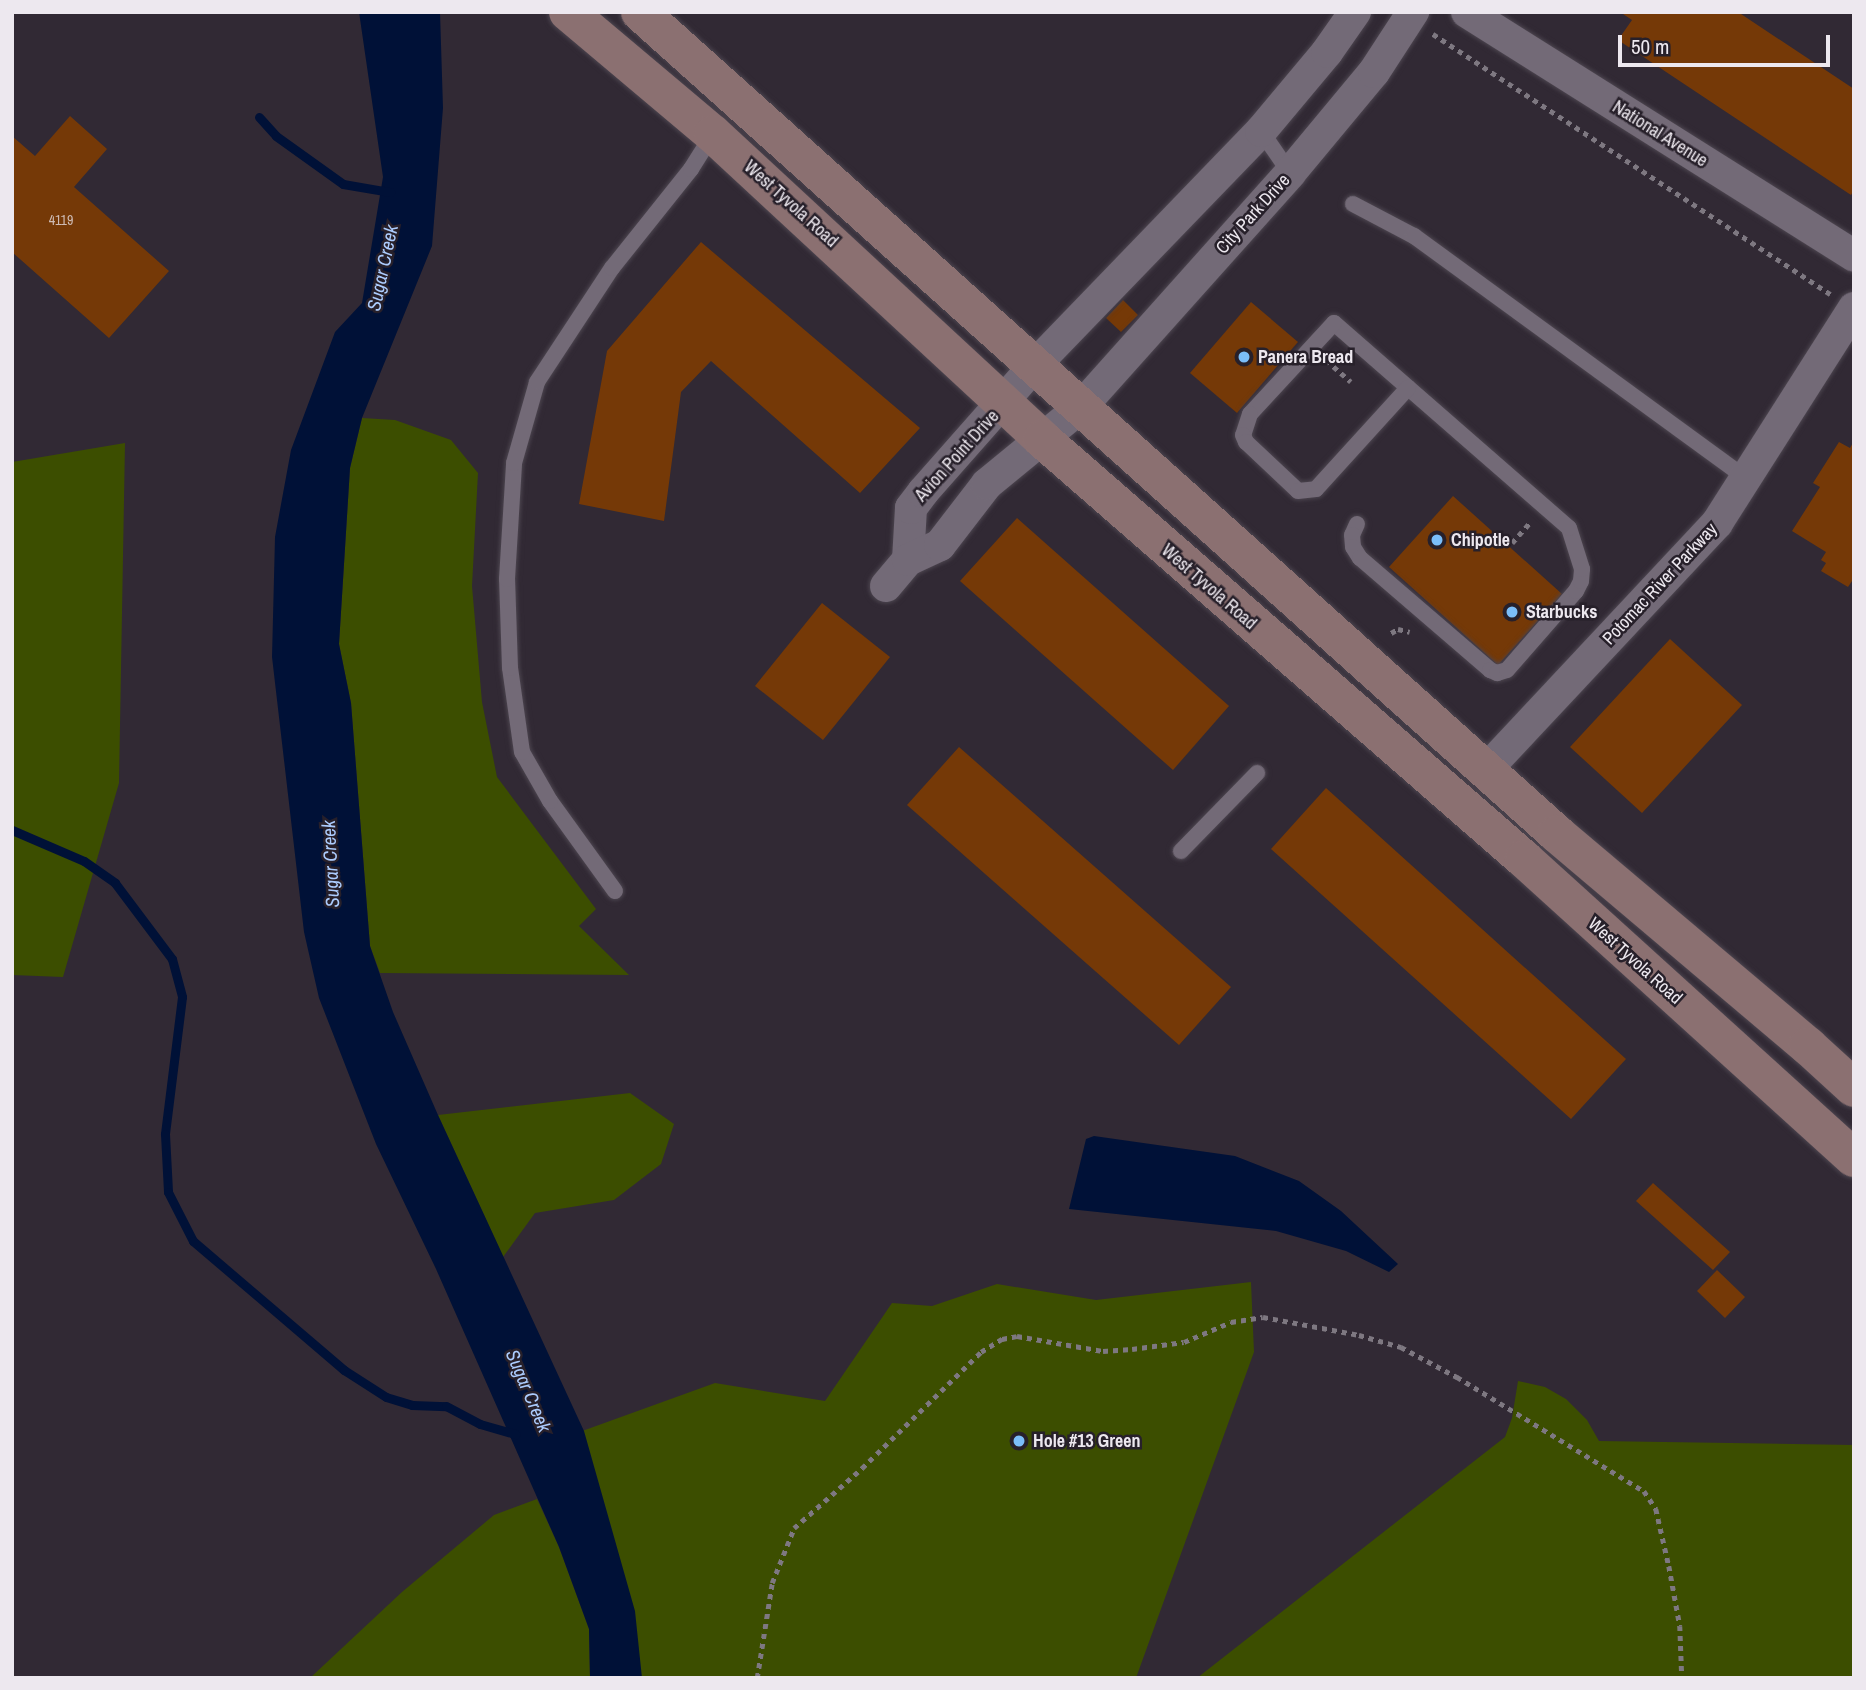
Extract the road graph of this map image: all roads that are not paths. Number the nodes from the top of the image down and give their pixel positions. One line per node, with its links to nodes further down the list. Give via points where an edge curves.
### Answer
1 (568, 12): 7 (main road, West Tyvola Road)
2 (1355, 12): 6 (street)
3 (1467, 12): 10 (street, National Avenue)
4 (654, 17): 12 (main road, via 901,249)
5 (1419, 21): 8 (street, City Park Drive)
6 (1261, 131): 8 (lane); 12 (street)
7 (713, 134): 14 (main road, West Tyvola Road); 24 (lane, via 612,268 537,382 514,463 507,579 510,668 522,752)
8 (1290, 173): 15 (street, City Park Drive)
9 (1353, 204): 17 (lane, via 1415,236)
10 (1854, 256)
11 (1846, 304): 17 (street, Potomac River Parkway)
12 (1036, 364): 14 (street, Avion Point Drive); 15 (main road)
13 (1408, 388): 13 (lane, via 1334,323 1250,414 1244,425 1246,442 1298,491 1316,489); 18 (lane, via 1569,528 1583,569 1581,581 1507,670 1497,673 1360,558 1353,547)
14 (1004, 403): 16 (main road, West Tyvola Road); 19 (street, Avion Point Drive, via 911,508)
15 (1082, 406): 16 (street); 21 (main road)
16 (1042, 439): 19 (street, via 987,484 940,545); 26 (main road, West Tyvola Road, via 1524,859)
17 (1746, 478): 21 (street, Potomac River Parkway, via 1717,523)
18 (1357, 524)
19 (908, 559): 20 (street)
20 (886, 586)
21 (1486, 770): 25 (main road)
22 (1256, 773): 23 (lane)
23 (1181, 851)
24 (615, 891)
25 (1854, 1088)
26 (1854, 1158)

